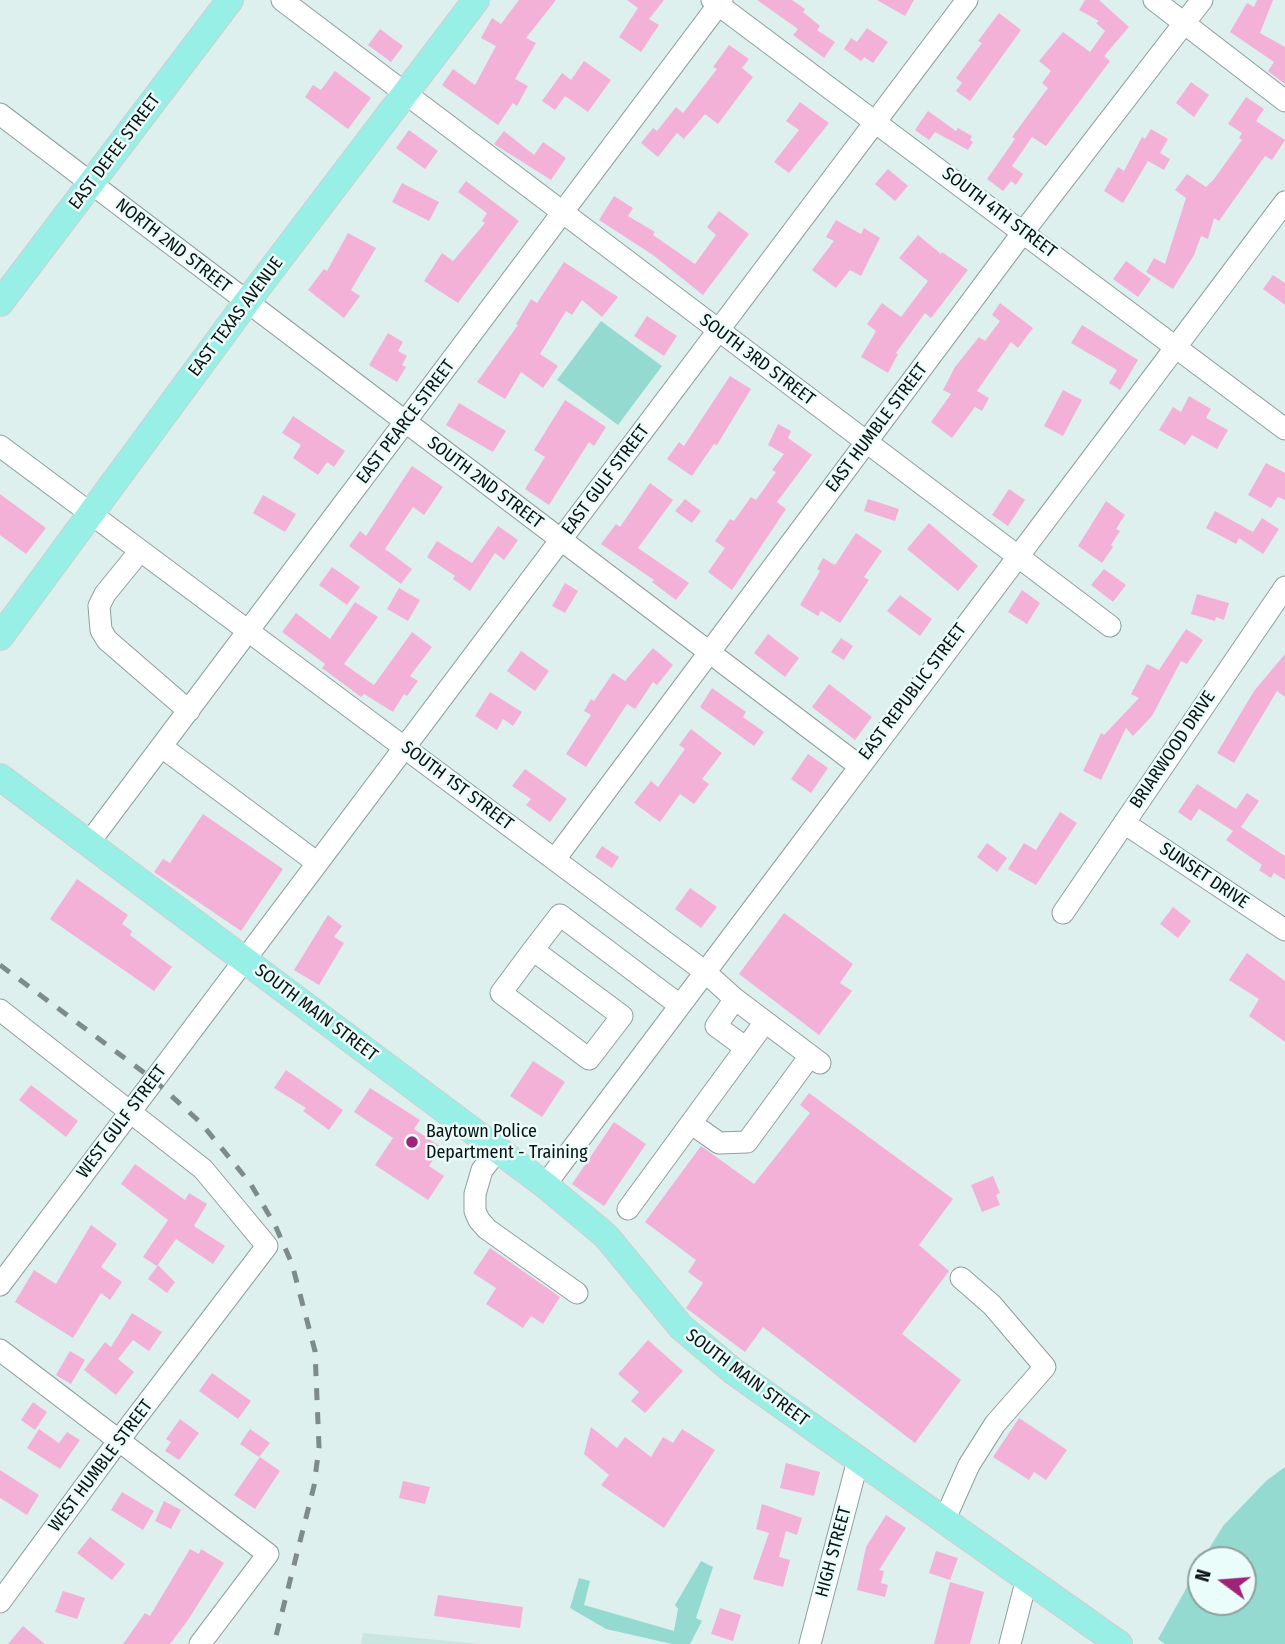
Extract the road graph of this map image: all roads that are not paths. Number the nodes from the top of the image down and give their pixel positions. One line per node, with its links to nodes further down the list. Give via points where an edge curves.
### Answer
1 (230, 0): 13 (main road, EAST DEFEE STREET)
2 (282, 0): 9 (street, SOUTH 3RD STREET)
3 (476, 0): 9 (main road, EAST TEXAS AVENUE)
4 (967, 0): 12 (street, EAST GULF STREET)
5 (1154, 0): 8 (street)
6 (1202, 0): 8 (street, EAST HUMBLE STREET)
7 (718, 2): 12 (street, SOUTH 4TH STREET); 15 (street, EAST PEARCE STREET)
8 (1185, 23): 10 (street); 16 (street, EAST HUMBLE STREET)
9 (404, 93): 15 (street, SOUTH 3RD STREET); 18 (main road, EAST TEXAS AVENUE)
10 (1285, 101)
11 (0, 114): 13 (street, NORTH 2ND STREET)
12 (875, 120): 16 (street, SOUTH 4TH STREET); 19 (street, EAST GULF STREET)
13 (92, 183): 17 (main road, EAST DEFEE STREET); 18 (street, NORTH 2ND STREET)
14 (1285, 202): 20 (street, EAST REPUBLIC STREET)
15 (561, 211): 19 (street, SOUTH 3RD STREET); 21 (street, EAST PEARCE STREET)
16 (1024, 231): 20 (street, SOUTH 4TH STREET); 23 (street, EAST HUMBLE STREET)
17 (0, 303)
18 (246, 303): 21 (street, SOUTH 2ND STREET); 25 (main road, EAST TEXAS AVENUE)
19 (718, 330): 23 (street, SOUTH 3RD STREET); 26 (street, EAST GULF STREET)
20 (1175, 349): 22 (street, SOUTH 4TH STREET); 28 (street, EAST REPUBLIC STREET)
21 (406, 423): 26 (street, SOUTH 2ND STREET); 31 (street, EAST PEARCE STREET)
22 (1285, 429)
23 (866, 441): 28 (street, SOUTH 3RD STREET); 33 (street, EAST HUMBLE STREET)
24 (0, 446): 25 (street, SOUTH 1ST STREET)
25 (91, 514): 27 (street, SOUTH 1ST STREET); 32 (main road, EAST TEXAS AVENUE)
26 (561, 540): 33 (street, SOUTH 2ND STREET); 35 (street, EAST GULF STREET)
27 (140, 551): 31 (street, SOUTH 1ST STREET); 34 (street, via 99,606 101,630)
28 (1016, 555): 30 (street, SOUTH 3RD STREET); 37 (street, EAST REPUBLIC STREET)
29 (1285, 587): 39 (street, BRIARWOOD DRIVE)
30 (1110, 626)
31 (248, 632): 34 (street, EAST PEARCE STREET); 35 (street, SOUTH 1ST STREET)
32 (1, 633)
33 (711, 653): 37 (street, SOUTH 2ND STREET); 41 (street, EAST HUMBLE STREET)
34 (189, 711): 36 (street, EAST PEARCE STREET)
35 (404, 746): 41 (street, SOUTH 1ST STREET); 42 (street, EAST GULF STREET)
36 (162, 747): 40 (street, EAST PEARCE STREET); 42 (street)
37 (858, 765): 47 (street, EAST REPUBLIC STREET)
38 (0, 777): 40 (main road, SOUTH MAIN STREET)
39 (1124, 823): 43 (street, BRIARWOOD DRIVE); 44 (street, SUNSET DRIVE)
40 (88, 844): 46 (main road, SOUTH MAIN STREET)
41 (555, 859): 47 (street, SOUTH 1ST STREET)
42 (316, 862): 46 (street, EAST GULF STREET)
43 (1063, 913)
44 (1285, 930)
45 (533, 950): 45 (street, via 501,993 589,1059 622,1017); 49 (street, via 560,915)
46 (244, 959): 53 (street, WEST GULF STREET); 55 (main road, SOUTH MAIN STREET)
47 (704, 971): 48 (street, SOUTH 1ST STREET); 49 (street, EAST REPUBLIC STREET)
48 (735, 999): 51 (street, SOUTH 1ST STREET); 52 (street, via 716,1026)
49 (678, 1004): 56 (street, EAST REPUBLIC STREET)
50 (0, 1010): 53 (street)
51 (765, 1022): 52 (street); 54 (street, SOUTH 1ST STREET, via 815,1060 747,1142 719,1143)
52 (746, 1048): 54 (street)
53 (131, 1111): 59 (street, WEST GULF STREET); 62 (street, WEST HUMBLE STREET, via 203,1169 267,1246)
54 (692, 1124): 57 (street)
55 (498, 1150): 56 (main road, SOUTH MAIN STREET); 60 (street, via 482,1170 475,1194 479,1220)
56 (545, 1185): 63 (main road, SOUTH MAIN STREET, via 606,1236 681,1327 733,1371)
57 (628, 1209)
58 (961, 1278): 64 (street, via 992,1305 1045,1367 995,1424 969,1465)
59 (0, 1285)
60 (577, 1293)
61 (0, 1350): 62 (street)
62 (118, 1440): 66 (street, WEST HUMBLE STREET); 68 (street, via 268,1554)
63 (858, 1460): 64 (main road, SOUTH MAIN STREET); 69 (street, HIGH STREET)
64 (944, 1521): 65 (main road, SOUTH MAIN STREET)
65 (1027, 1578): 67 (main road, SOUTH MAIN STREET); 70 (street)
66 (0, 1602)
67 (1109, 1641)
68 (200, 1644)
69 (810, 1644)
70 (1010, 1644)

